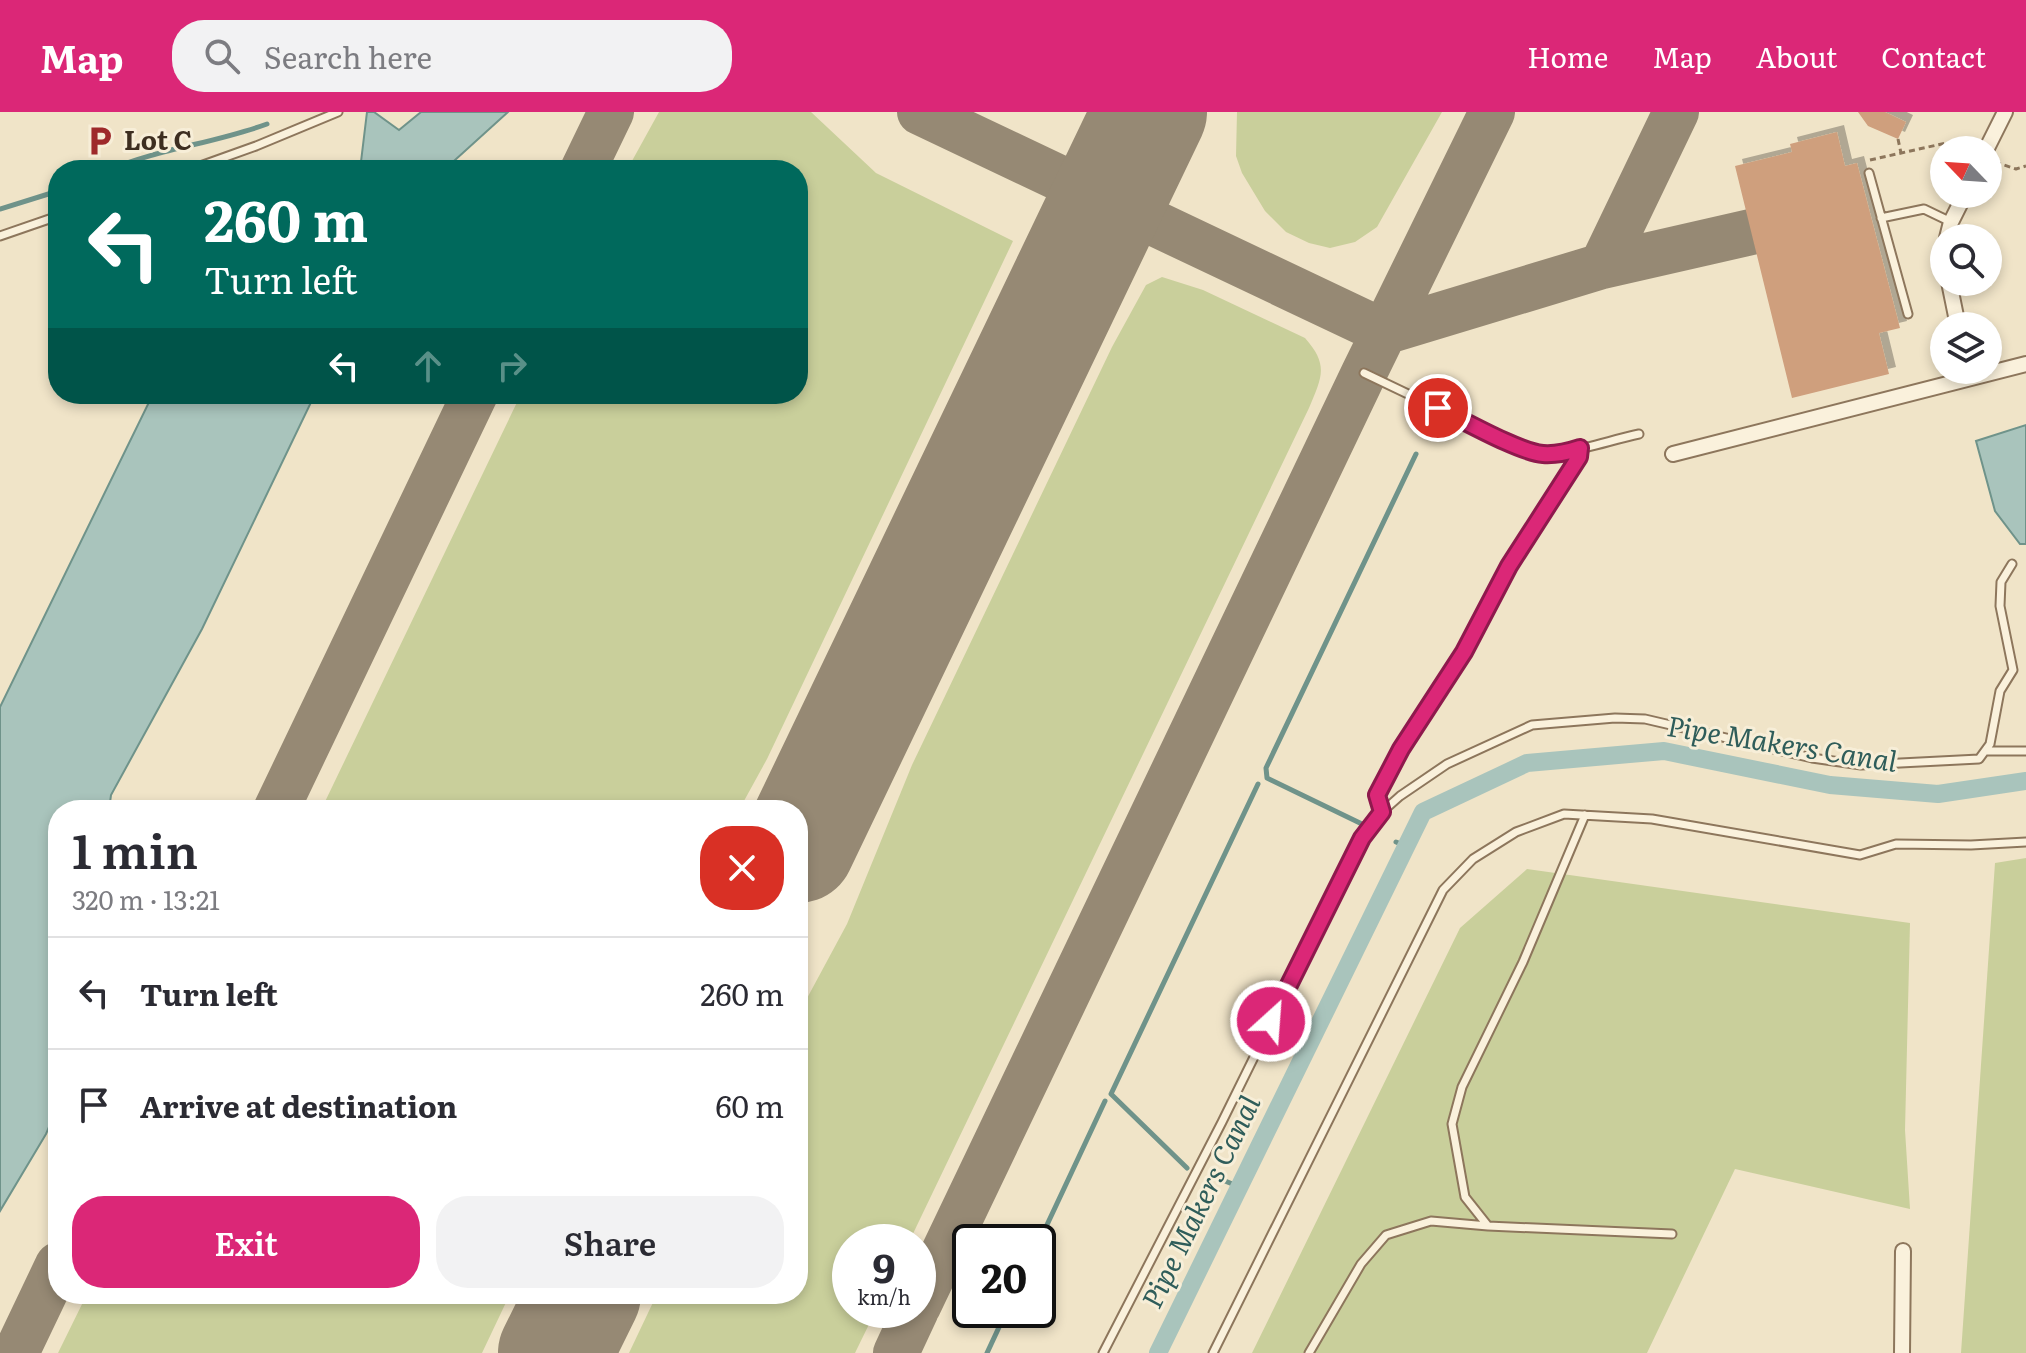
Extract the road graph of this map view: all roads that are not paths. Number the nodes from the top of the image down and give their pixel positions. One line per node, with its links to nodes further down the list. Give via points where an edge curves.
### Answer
1 (311, 112): 4 (lane)
2 (338, 112): 4 (lane)
3 (2005, 112): 5 (street)
4 (314, 121): 6 (lane)
5 (1993, 136)
6 (217, 160)
7 (1869, 173): 9 (lane)
8 (1958, 208): 11 (street)
9 (1881, 218): 11 (lane, via 1924,209); 13 (lane)
10 (48, 219): 12 (lane)
11 (1951, 222)
12 (0, 236)
13 (1908, 314)
14 (2026, 364): 15 (street)
15 (2002, 368)
16 (1364, 373): 19 (lane, via 1523,449 1541,454)
17 (1932, 384): 20 (street)
18 (1639, 434): 19 (lane)
19 (1580, 448): 24 (lane, via 1464,652 1401,749 1377,795)
20 (1673, 454)
21 (2012, 564): 22 (lane, via 2001,582 2000,606 2013,670 2000,691)
22 (1985, 751): 23 (lane); 24 (lane, via 1979,759 1861,765 1645,719 1558,722 1532,725 1447,764)
23 (2026, 751)
24 (1382, 812): 30 (lane, via 1362,838)
25 (1585, 815): 26 (lane, via 1652,819 1860,855 1896,844); 27 (lane, via 1523,962 1462,1087 1452,1124 1465,1197); 31 (lane, via 1564,814 1516,832 1473,859 1443,890)
26 (2026, 842)
27 (1488, 1226): 28 (lane); 32 (lane, via 1431,1221 1386,1235 1361,1264)
28 (1672, 1234)
29 (1903, 1251): 33 (street)
30 (1103, 1353)
31 (1213, 1353)
32 (1309, 1353)
33 (1902, 1353)

